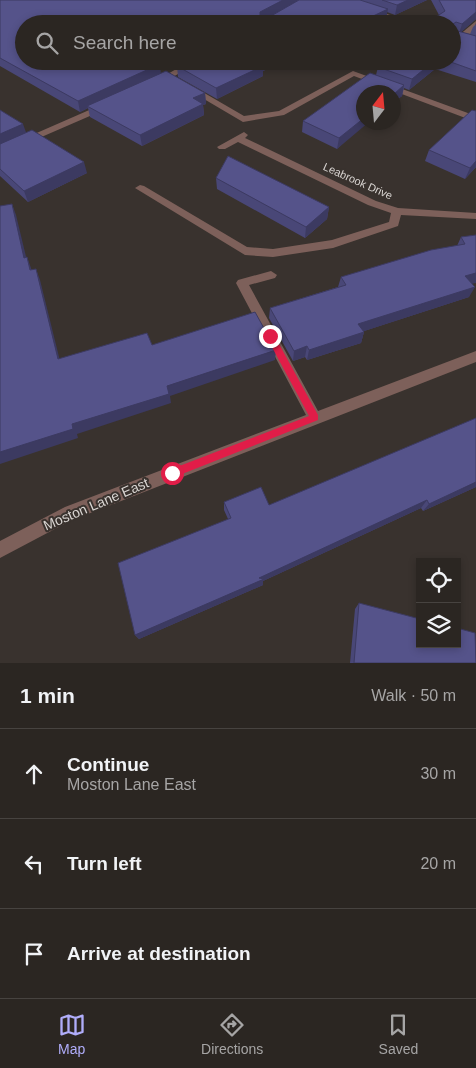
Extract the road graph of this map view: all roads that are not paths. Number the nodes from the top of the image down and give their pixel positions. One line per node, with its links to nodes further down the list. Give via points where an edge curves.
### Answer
1 (338, 0): 2 (street)
2 (386, 15)
3 (476, 23): 4 (street, via 464,40)
4 (461, 39)
5 (180, 70): 7 (street)
6 (184, 85): 9 (street, via 243,119 281,113 353,73)
7 (148, 87)
8 (114, 102): 11 (street)
9 (476, 119)
10 (222, 147): 13 (street, Leabrook Drive, via 242,136 372,203)
11 (0, 152)
12 (140, 188): 13 (street, via 245,252 273,253 332,244 394,224)
13 (397, 211): 14 (street, Leabrook Drive)
14 (476, 216)
15 (271, 275): 17 (street, via 242,283)
16 (476, 356): 17 (street, Moston Lane East)
17 (315, 418): 18 (street, Moston Lane East, via 65,515)
18 (0, 550)

